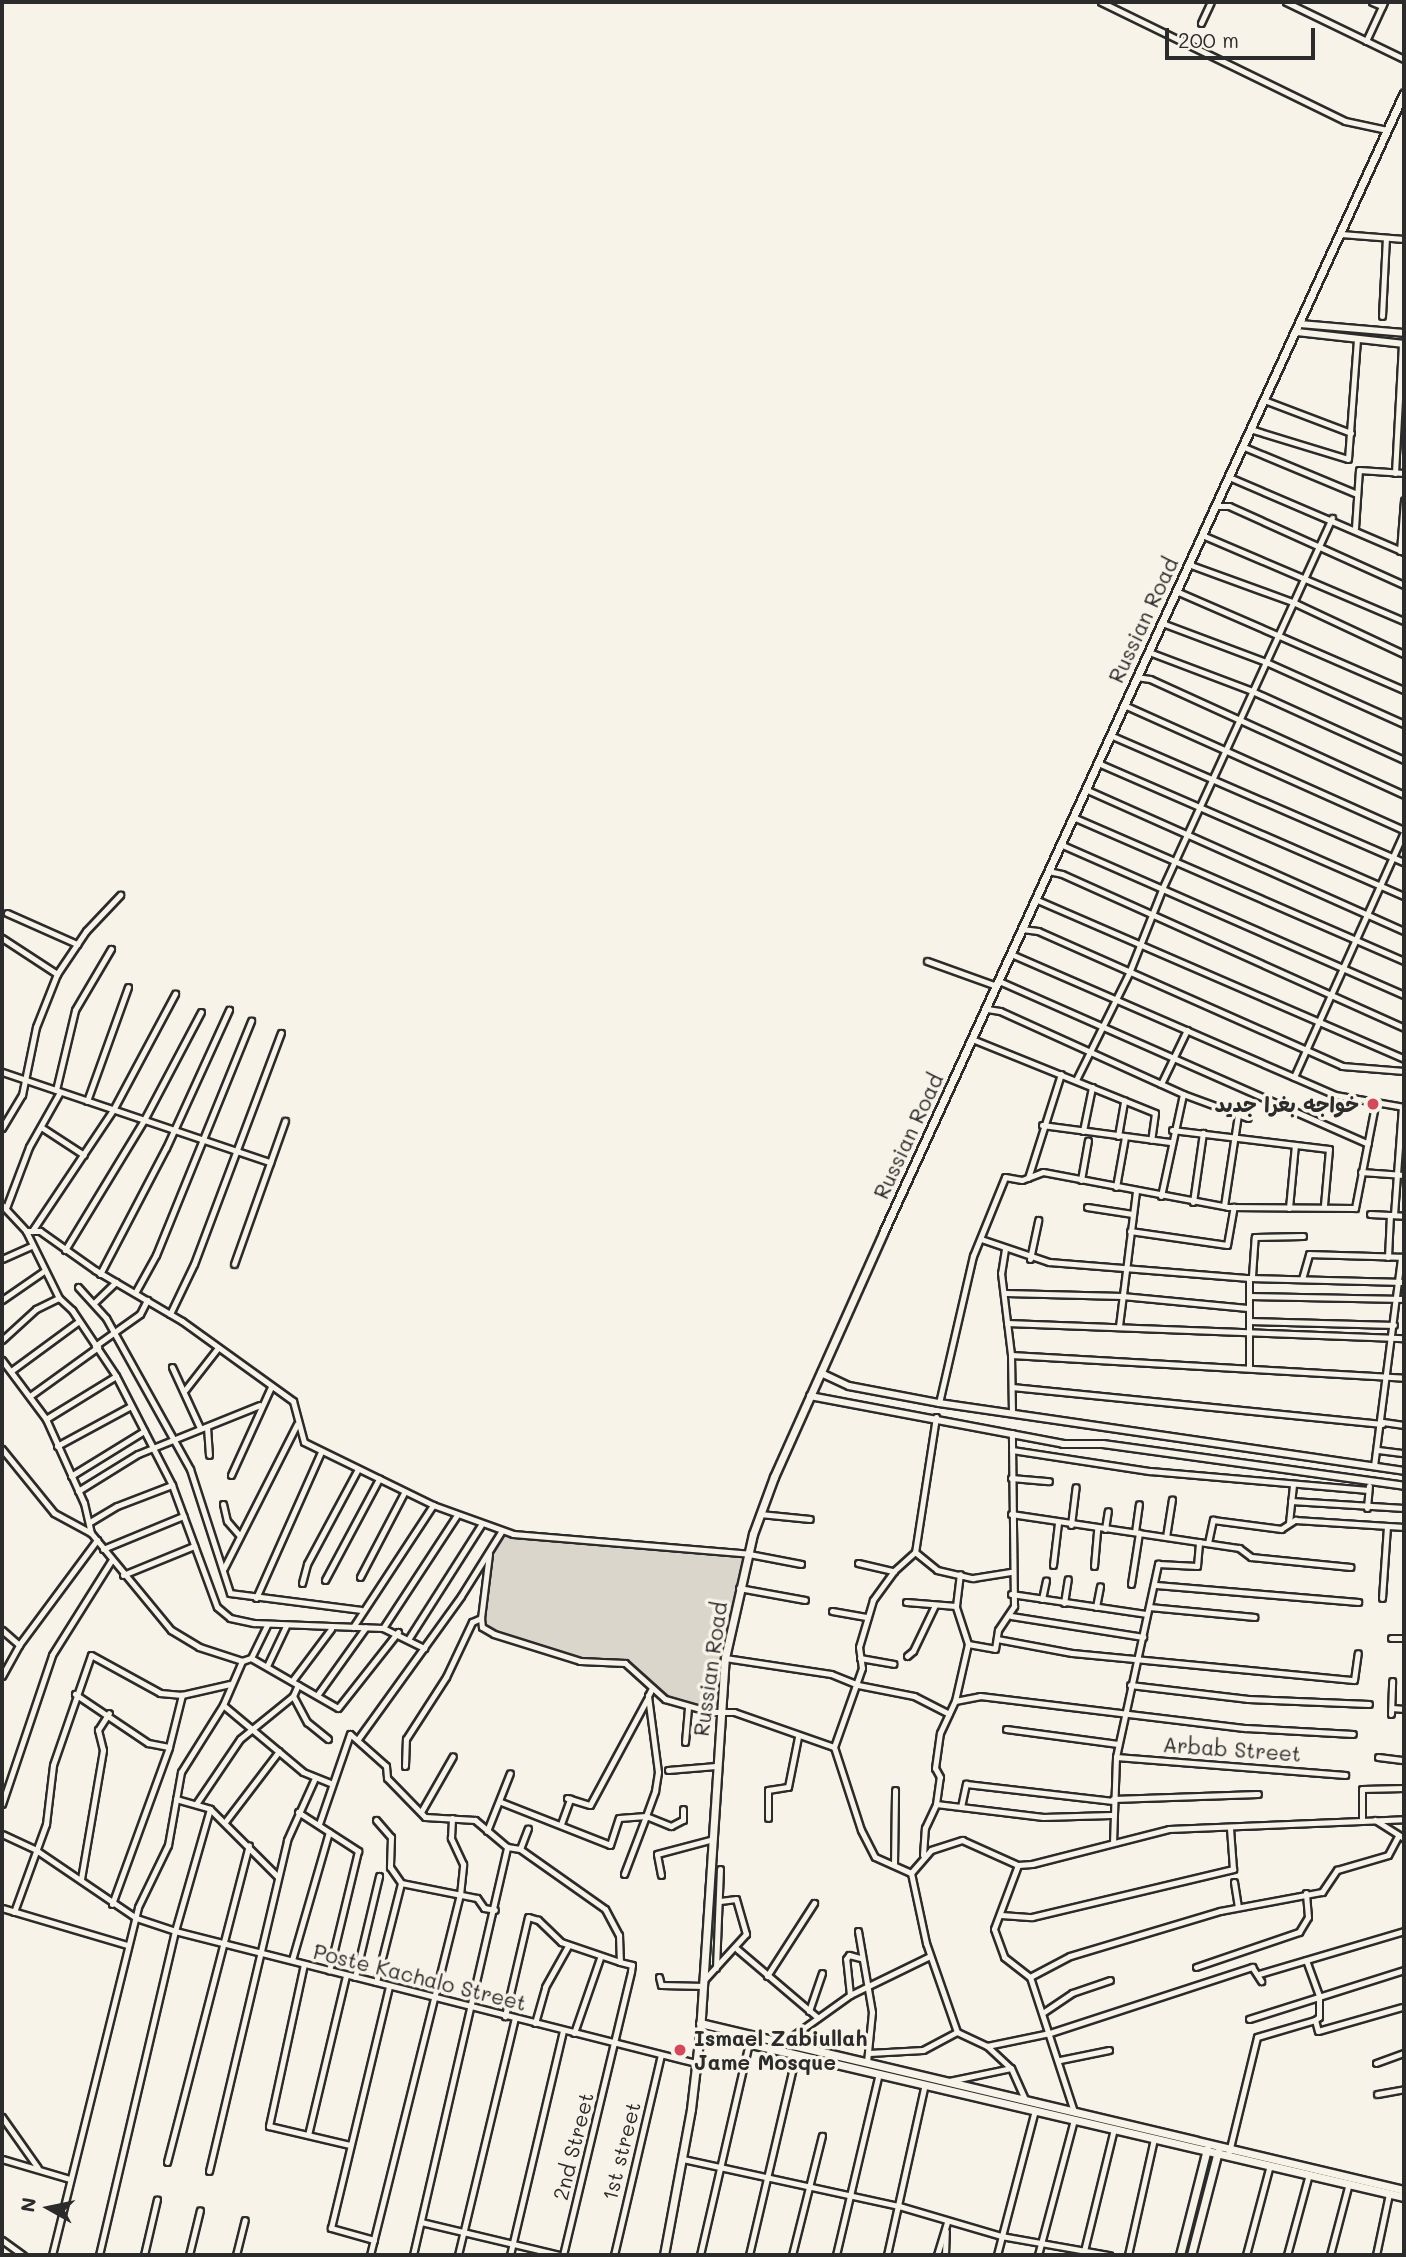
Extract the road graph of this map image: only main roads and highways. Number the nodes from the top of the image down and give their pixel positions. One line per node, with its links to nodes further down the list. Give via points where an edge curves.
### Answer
1 (1404, 93): 2 (main road, Russian Road, via 760,1514 725,1658)
2 (700, 2028): 3 (main road, via 867,2062); 3 (main road, via 925,2084); 10 (main road, Russian Road, via 683,2159)
3 (944, 2084): 4 (main road); 4 (main road)
4 (1074, 2116): 5 (main road); 5 (main road, via 1154,2139)
5 (1207, 2148): 6 (main road); 11 (main road)
6 (1218, 2150): 7 (main road); 12 (main road)
7 (1229, 2153): 8 (main road); 9 (main road)
8 (1404, 2190)
9 (1404, 2197)
10 (664, 2255)
11 (1180, 2255)
12 (1191, 2255)

